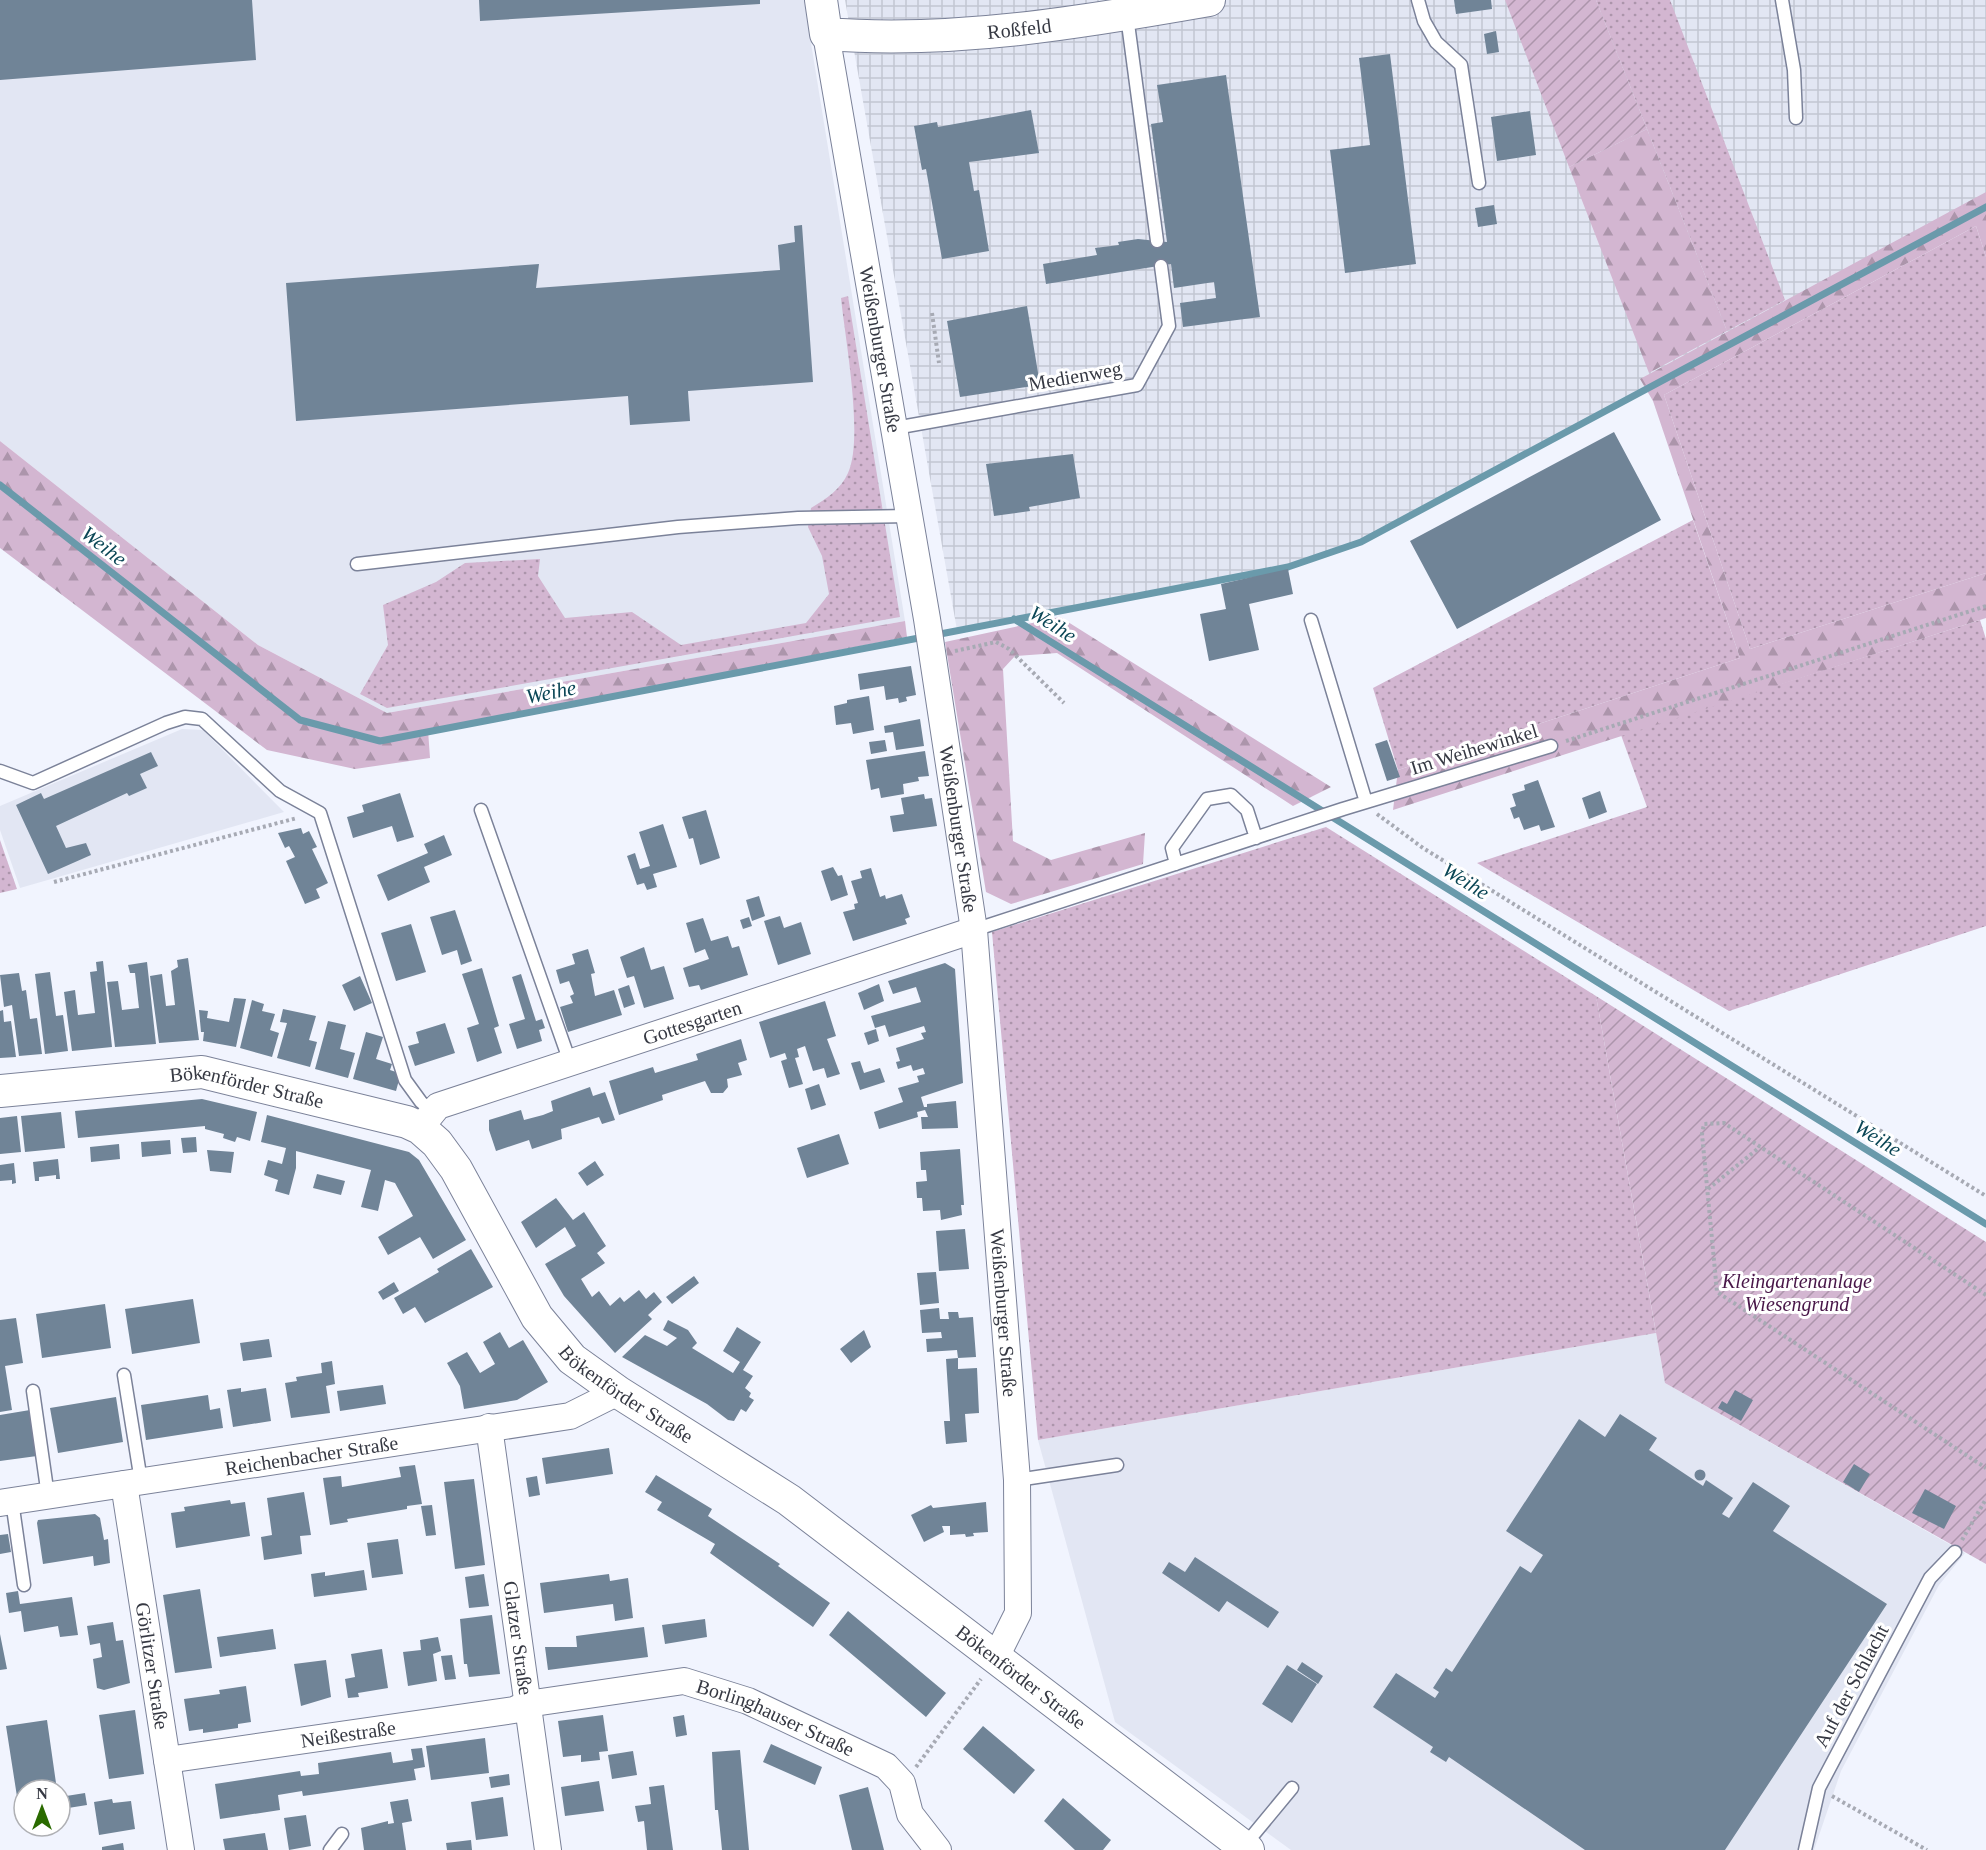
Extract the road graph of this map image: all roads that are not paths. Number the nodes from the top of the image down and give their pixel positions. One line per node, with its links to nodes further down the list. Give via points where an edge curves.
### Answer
1 (821, 0): 6 (street, Weißenburger Straße)
2 (1209, 0): 5 (street, Roßfeld)
3 (1418, 0): 8 (lane, via 1436,42 1461,65)
4 (1782, 0): 7 (lane, via 1794,70)
5 (1126, 15): 6 (street, Roßfeld, via 1040,27 884,38); 9 (lane)
6 (826, 34): 11 (street, Weißenburger Straße)
7 (1796, 118)
8 (1479, 183)
9 (1157, 241)
10 (1161, 266): 11 (lane, Medienweg, via 1169,326 1137,385)
11 (895, 428): 12 (street, Weißenburger Straße)
12 (909, 516): 13 (lane, via 798,518 678,527); 21 (street, Weißenburger Straße)
13 (357, 564)
14 (1311, 620): 17 (lane)
15 (1551, 746): 17 (lane, Im Weihewinkel)
16 (0, 771): 24 (lane, via 33,783 166,723 185,717 202,719 280,791 320,813 405,1080 421,1102)
17 (1366, 802): 19 (lane, Im Weihewinkel)
18 (481, 810): 22 (lane)
19 (1256, 838): 20 (lane, Im Weihewinkel); 20 (lane, via 1247,810 1231,795 1207,799 1172,848)
20 (1176, 864): 21 (lane, Im Weihewinkel)
21 (974, 930): 22 (street, Gottesgarten); 30 (street, Weißenburger Straße)
22 (570, 1062): 24 (street, Gottesgarten, via 438,1106)
23 (0, 1090): 24 (street, Bökenförder Straße, via 202,1072 407,1122)
24 (427, 1120): 27 (street, Bökenförder Straße, via 537,1317 572,1359)
25 (124, 1375): 31 (lane)
26 (33, 1391): 32 (lane)
27 (618, 1392): 28 (street, Reichenbacher Straße, via 570,1416); 36 (street, Bökenförder Straße, via 789,1500)
28 (489, 1427): 31 (street, Reichenbacher Straße); 37 (street, Glatzer Straße)
29 (1117, 1465): 30 (lane)
30 (1017, 1480): 36 (street, Weißenburger Straße, via 1018,1613)
31 (132, 1482): 32 (street, Reichenbacher Straße); 38 (street, Görlitzer Straße)
32 (48, 1496): 33 (street, Reichenbacher Straße)
33 (6, 1502): 35 (lane)
34 (1955, 1551): 46 (lane, Auf der Schlacht, via 1930,1578 1819,1788)
35 (24, 1585)
36 (995, 1659): 41 (street, Bökenförder Straße)
37 (527, 1704): 38 (street, Neißestraße, via 514,1710); 44 (street, Glatzer Straße); 45 (street, Borlinghauser Straße, via 684,1681 748,1701 886,1766 902,1783 910,1814)
38 (167, 1760): 42 (street, Görlitzer Straße)
39 (1292, 1788): 41 (lane)
40 (342, 1834): 43 (lane)
41 (1246, 1848)
42 (181, 1850)
43 (330, 1850)
44 (548, 1850)
45 (938, 1850)
46 (1805, 1850)

